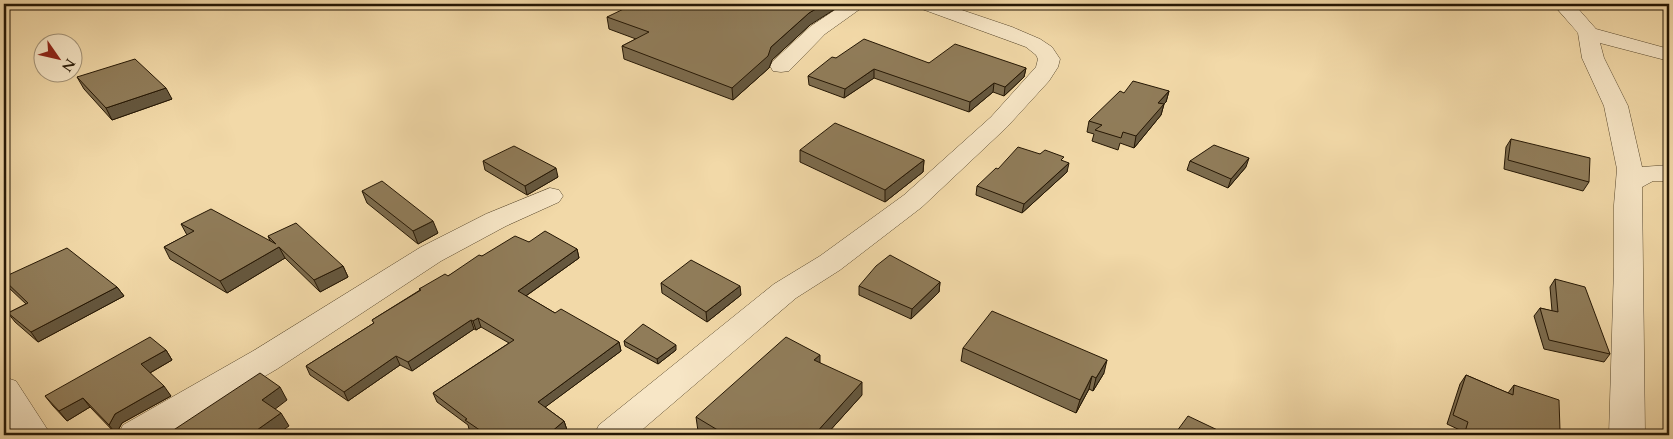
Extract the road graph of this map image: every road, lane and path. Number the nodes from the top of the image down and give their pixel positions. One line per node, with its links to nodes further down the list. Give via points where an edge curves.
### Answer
1 (856, 4): 6 (street, via 818,30)
2 (926, 4): 13 (street, via 1033,43 1045,52 1049,59 1047,67 999,122 913,201 830,263 785,291)
3 (1563, 4): 4 (street)
4 (1588, 33): 5 (street); 8 (street, via 1593,58 1616,106 1630,169)
5 (1669, 56)
6 (781, 66)
7 (1669, 173): 8 (street, via 1648,173)
8 (1630, 183): 14 (street, via 1627,205)
9 (550, 196): 12 (street, via 431,254 265,360)
10 (4, 390): 11 (street)
11 (33, 435)
12 (136, 435)
13 (612, 435)
14 (1627, 435)

